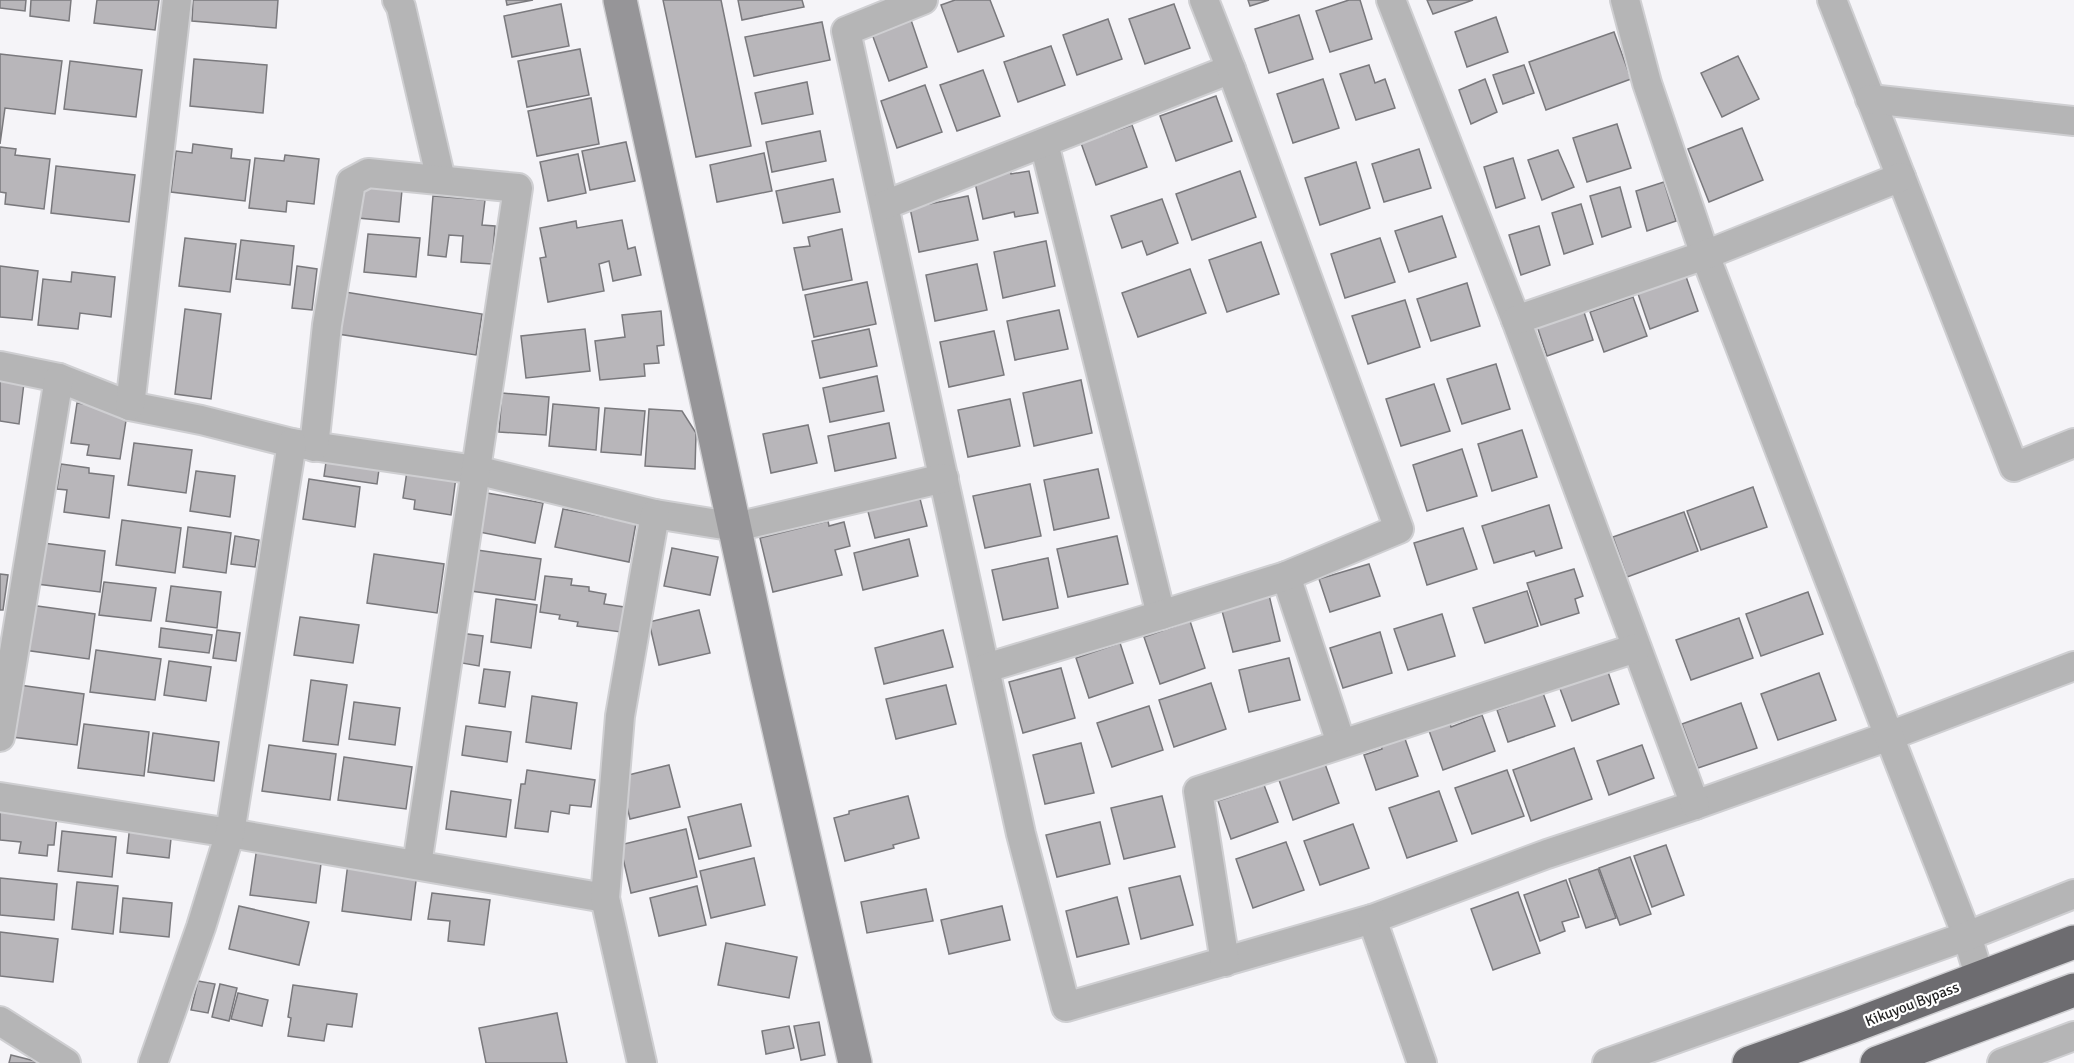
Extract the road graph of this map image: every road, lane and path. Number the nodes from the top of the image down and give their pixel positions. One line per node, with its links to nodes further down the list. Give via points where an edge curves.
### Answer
1 (177, 0): 20 (street)
2 (397, 0): 14 (street)
3 (620, 0): 26 (street)
4 (923, 0): 15 (street, via 846,31)
5 (1204, 0): 9 (street)
6 (1391, 0): 17 (street)
7 (1625, 0): 16 (street, via 1647,83)
8 (1832, 0): 10 (street)
9 (1231, 69): 12 (street); 27 (street, via 1399,529)
10 (1870, 99): 11 (street); 13 (street)
11 (2074, 121)
12 (1044, 143): 15 (street); 28 (street)
13 (1901, 177): 16 (street); 21 (street, via 2014,467)
14 (441, 180): 22 (street, via 368,173 351,182); 23 (street, via 518,188)
15 (885, 205): 24 (street)
16 (1706, 255): 17 (street); 32 (street)
17 (1516, 320): 29 (street)
18 (0, 366): 19 (street)
19 (59, 378): 20 (street); 33 (street)
20 (130, 406): 22 (street)
21 (2074, 443)
22 (303, 445): 23 (street); 37 (street)
23 (476, 470): 25 (street); 38 (street)
24 (944, 478): 26 (street); 31 (street)
25 (655, 514): 26 (street); 40 (street, via 620,716)
26 (735, 527): 52 (street)
27 (1286, 576): 28 (street); 34 (street)
28 (1161, 615): 31 (street)
29 (1636, 648): 34 (street); 36 (street)
30 (2074, 666): 32 (street)
31 (986, 668): 44 (street, via 1021,834 1065,1007)
32 (1888, 736): 36 (street); 42 (street)
33 (0, 737)
34 (1341, 743): 44 (street, via 1198,791)
35 (0, 797): 37 (street)
36 (1695, 805): 41 (street, via 1547,854)
37 (230, 833): 38 (street); 50 (street)
38 (417, 865): 40 (street)
39 (2074, 894): 42 (street)
40 (605, 898): 51 (street)
41 (1372, 919): 44 (street); 53 (street)
42 (1967, 936): 45 (street); 54 (street)
43 (2074, 942): 45 (highway, Kikuyou Bypass)
44 (1225, 962)
45 (1980, 978): 55 (highway, Kikuyou Bypass)
46 (2074, 990): 56 (highway)
47 (0, 1021): 49 (street)
48 (2074, 1036): 57 (street)
49 (66, 1063)
50 (153, 1063)
51 (642, 1063)
52 (855, 1063)
53 (1422, 1063)
54 (1607, 1063)
55 (1749, 1063)
56 (1876, 1063)
57 (2002, 1063)

